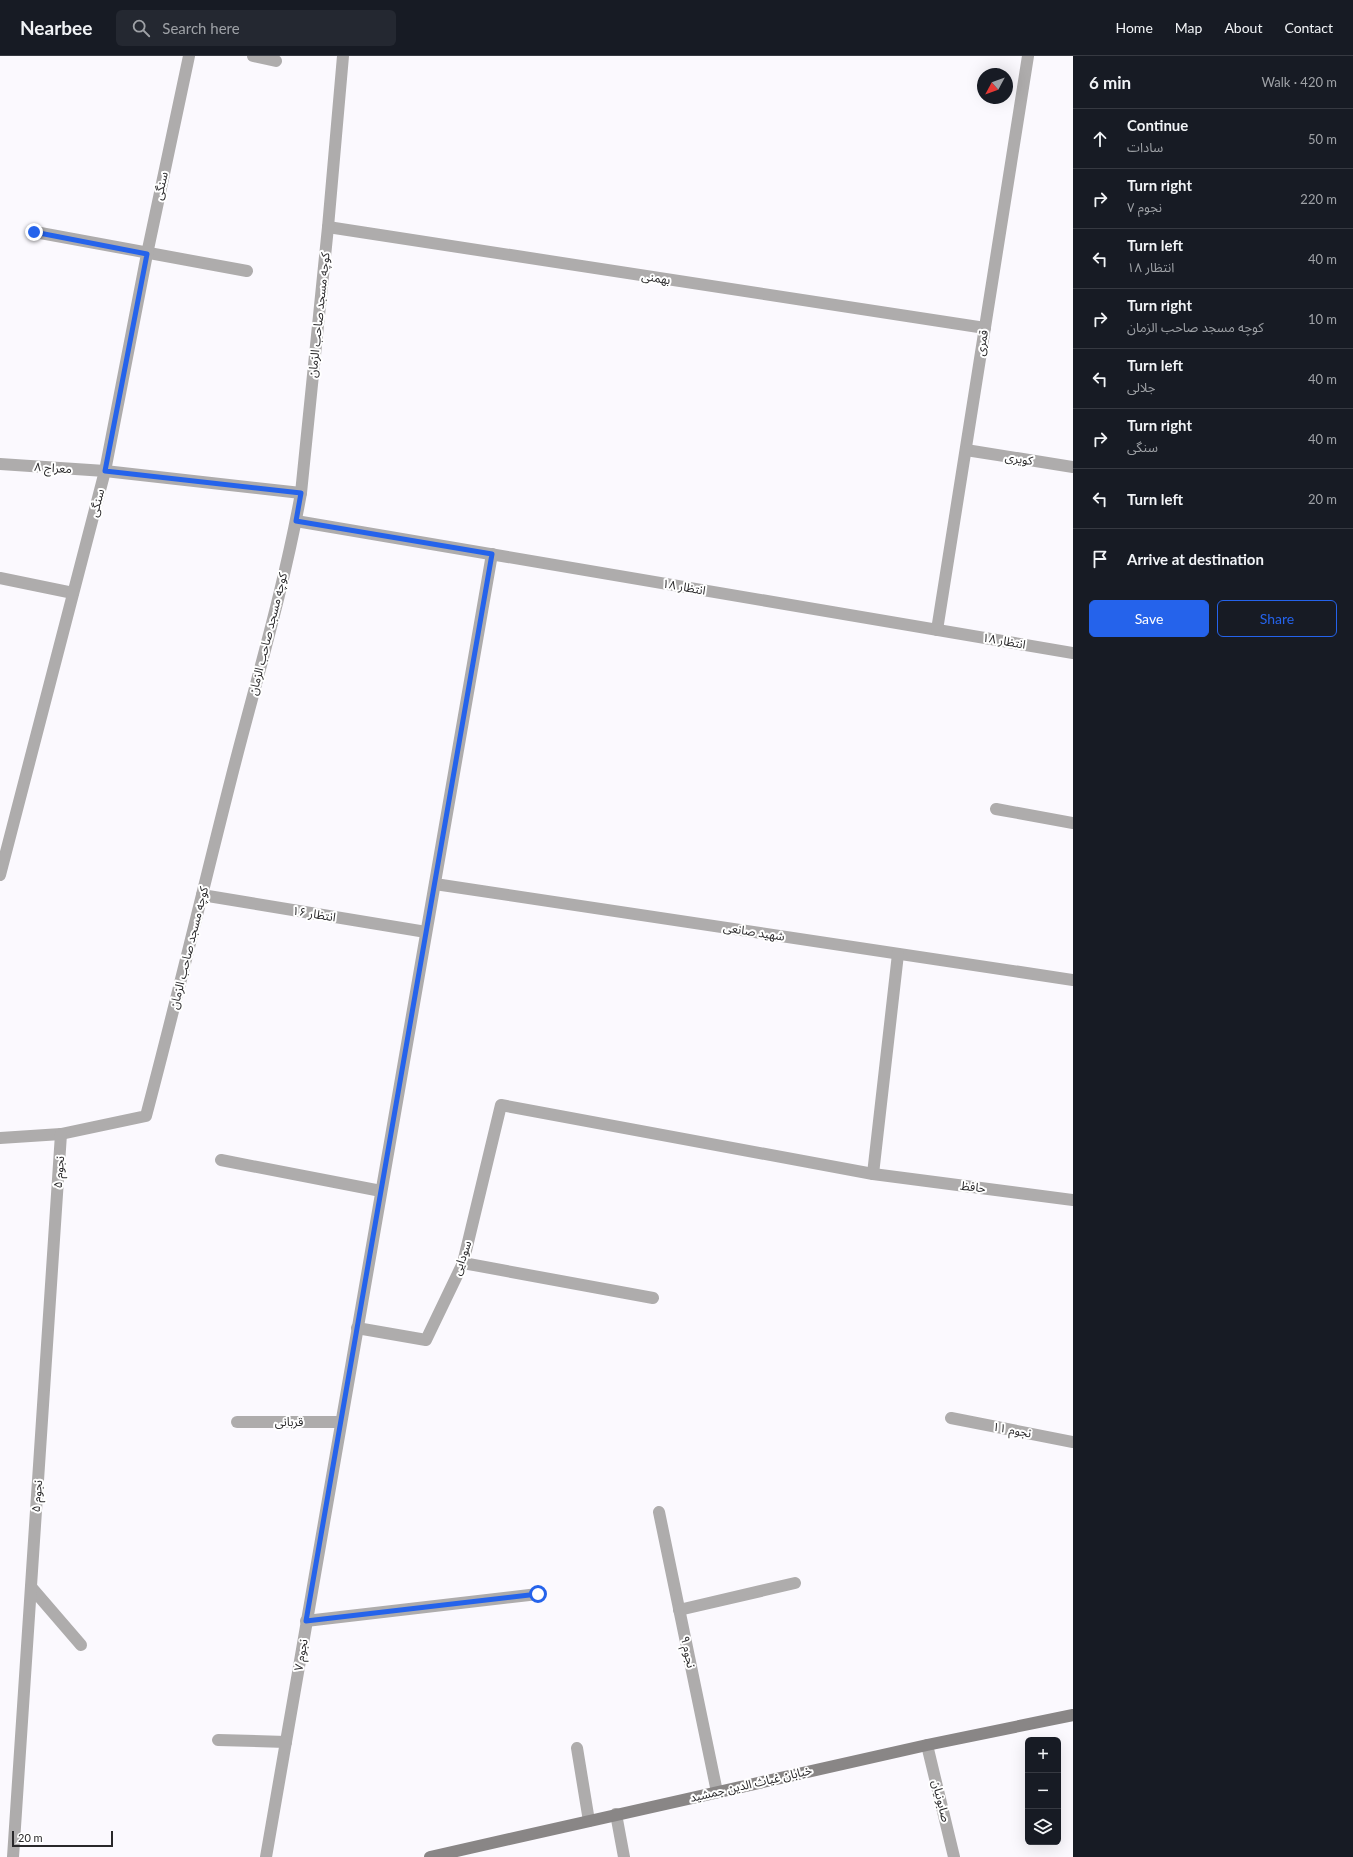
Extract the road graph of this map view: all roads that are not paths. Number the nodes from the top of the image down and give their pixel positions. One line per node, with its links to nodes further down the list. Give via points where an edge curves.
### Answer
1 (189, 56): 8 (street, سنگی)
2 (252, 56): 5 (street)
3 (343, 56): 6 (street, کوچه مسجد صاحب الزمان)
4 (1028, 56): 10 (street, قمری)
5 (276, 61)
6 (328, 227): 10 (street, بهمنی); 15 (street, کوچه مسجد صاحب الزمان)
7 (34, 232): 8 (street)
8 (147, 254): 9 (street); 14 (street, سنگی)
9 (247, 271)
10 (985, 328): 11 (street, قمری)
11 (966, 450): 13 (street, کویری); 20 (street, قمری)
12 (0, 464): 14 (street, معراج ۸)
13 (1073, 467)
14 (105, 471): 15 (street, معراج ۸); 19 (street, سنگی)
15 (301, 493): 16 (street, کوچه مسجد صاحب الزمان)
16 (296, 521): 17 (street, انتظار ۱۸); 26 (street, کوچه مسجد صاحب الزمان)
17 (492, 554): 20 (street, انتظار ۱۸); 25 (street, نجوم ۷)
18 (0, 578): 19 (street)
19 (73, 593): 24 (street, سنگی)
20 (937, 630): 21 (street, انتظار ۱۸)
21 (1073, 653)
22 (996, 809): 23 (street)
23 (1073, 823)
24 (0, 875)
25 (435, 884): 27 (street, نجوم ۷); 28 (street, شهید صانعی)
26 (202, 895): 27 (street, انتظار ۱۶); 31 (street, کوچه مسجد صاحب الزمان, via 146,1116)
27 (426, 932): 35 (street, نجوم ۷)
28 (898, 954): 29 (street, شهید صانعی); 34 (street)
29 (1073, 980)
30 (501, 1105): 34 (street, حافظ); 37 (street, سودایی)
31 (61, 1134): 32 (street); 46 (street, نجوم ۵)
32 (0, 1138)
33 (220, 1160): 35 (street)
34 (873, 1174): 36 (street, حافظ)
35 (381, 1191): 39 (street, نجوم ۷)
36 (1073, 1200)
37 (463, 1263): 38 (street); 39 (street, سودایی, via 426,1340)
38 (652, 1298)
39 (357, 1328): 42 (street, نجوم ۷)
40 (951, 1418): 43 (street, نجوم ۱۱)
41 (237, 1422): 42 (street, قربانی)
42 (341, 1422): 49 (street, نجوم ۷)
43 (1073, 1442)
44 (659, 1512): 48 (street, نجوم ۹)
45 (795, 1583): 48 (street)
46 (31, 1587): 50 (street); 59 (street, نجوم ۵)
47 (538, 1594): 49 (street)
48 (679, 1610): 56 (street, نجوم ۹)
49 (306, 1621): 53 (street, نجوم ۷)
50 (81, 1645)
51 (1073, 1715): 54 (main road, خیابان غیاث الدین جمشید)
52 (218, 1740): 53 (street)
53 (286, 1742): 60 (street, نجوم ۷)
54 (927, 1745): 56 (main road, خیابان غیاث الدین جمشید); 63 (street, صابونیان)
55 (577, 1748): 58 (street)
56 (717, 1792): 57 (main road, خیابان غیاث الدین جمشید)
57 (616, 1814): 58 (main road, خیابان غیاث الدین جمشید); 62 (street)
58 (589, 1821): 61 (main road, خیابان غیاث الدین جمشید)
59 (14, 1857)
60 (266, 1857)
61 (430, 1857)
62 (624, 1857)
63 (954, 1857)

